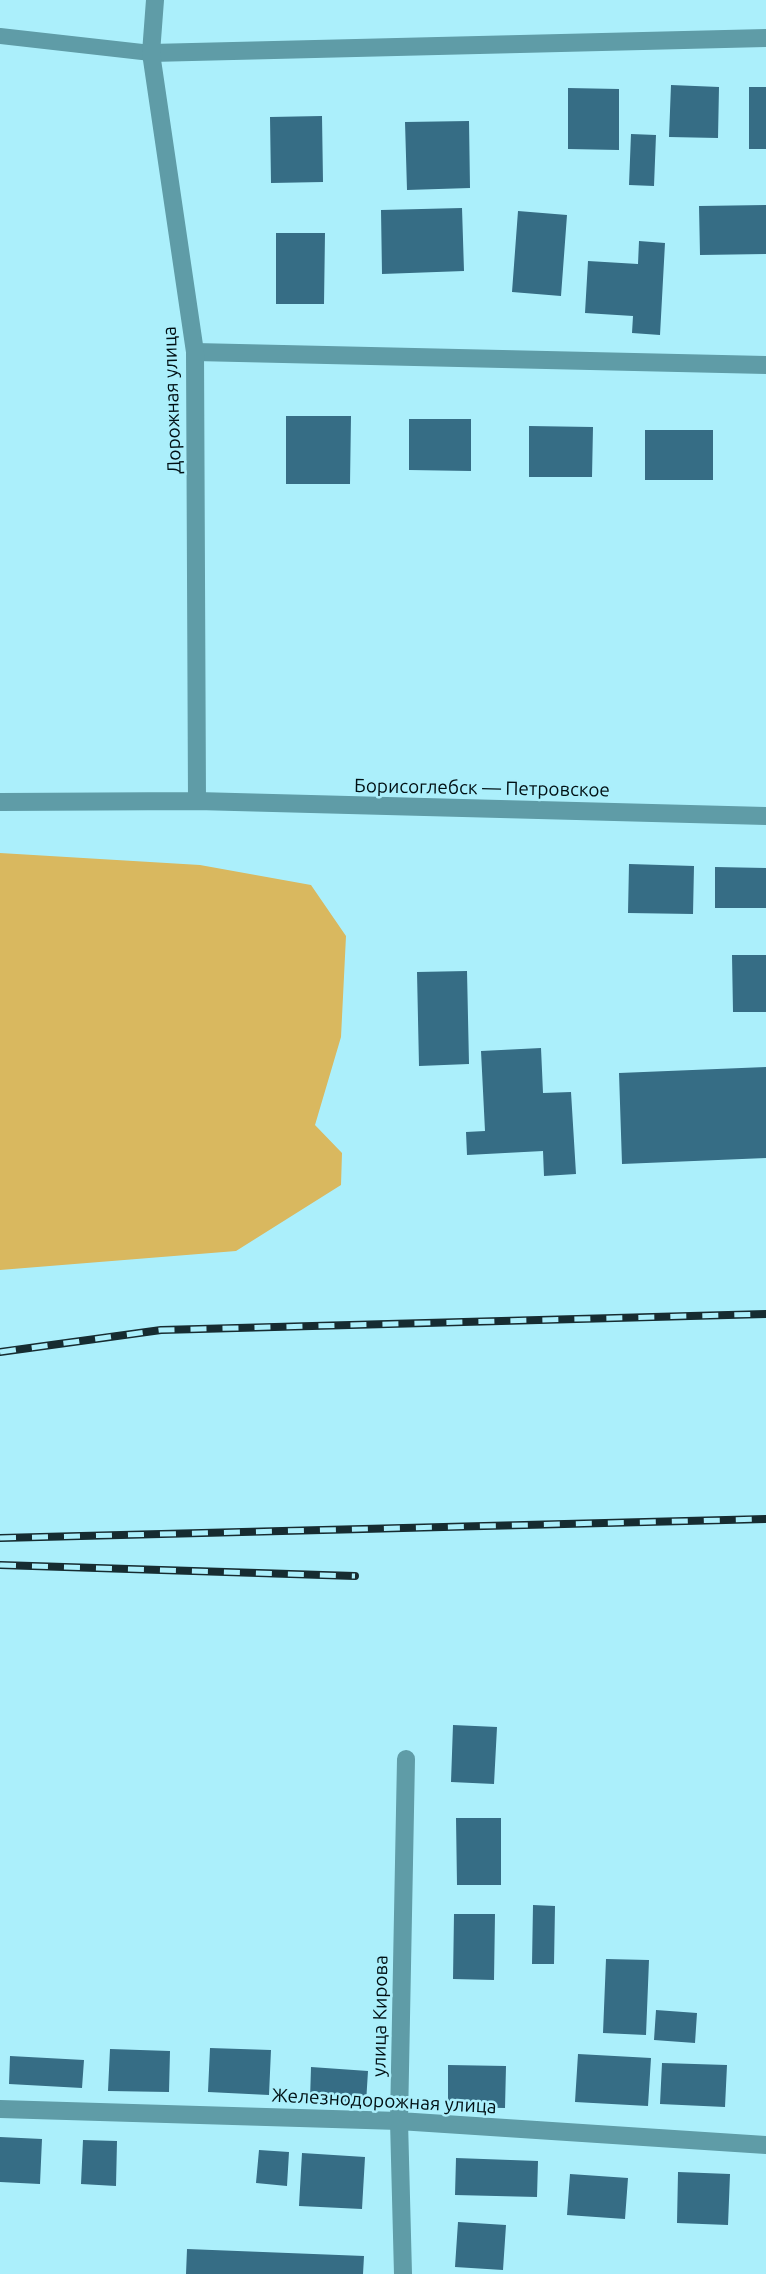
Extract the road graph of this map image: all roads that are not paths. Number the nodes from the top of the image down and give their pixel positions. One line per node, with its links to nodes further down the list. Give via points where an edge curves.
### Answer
1 (155, 0): 4 (street, Дорожная улица)
2 (0, 36): 4 (lane)
3 (766, 37): 4 (street)
4 (151, 53): 5 (street, Дорожная улица)
5 (195, 352): 6 (street); 7 (street, Дорожная улица)
6 (766, 365)
7 (197, 801): 8 (street, Борисоглебск — Петровское); 9 (street, Борисоглебск — Петровское)
8 (0, 802)
9 (766, 816)
10 (406, 1759): 12 (street, улица Кирова)
11 (0, 2109): 12 (street, Железнодорожная улица)
12 (399, 2121): 13 (street, Железнодорожная улица); 14 (street, улица Кирова)
13 (766, 2145)
14 (403, 2274)

